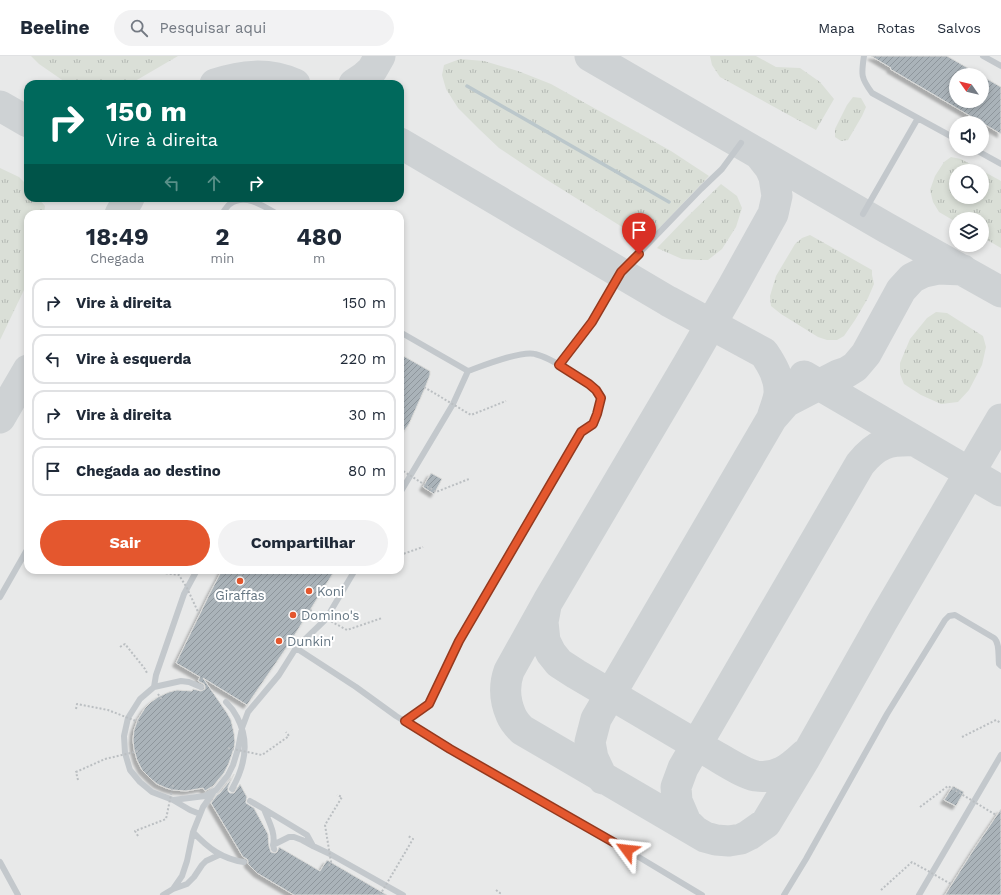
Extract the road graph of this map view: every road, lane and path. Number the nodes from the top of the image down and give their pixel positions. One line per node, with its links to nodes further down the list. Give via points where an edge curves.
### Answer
1 (864, 56): 4 (lane, via 861,72 872,93)
2 (983, 56): 3 (lane)
3 (1001, 66)
4 (918, 118): 5 (lane); 13 (lane)
5 (949, 135)
6 (741, 144): 15 (lane, via 722,169 621,272 592,322)
7 (987, 156): 8 (lane)
8 (1001, 164)
9 (232, 202): 11 (lane)
10 (254, 202): 12 (lane)
11 (224, 210)
12 (269, 210)
13 (863, 214)
14 (404, 334): 16 (lane)
15 (559, 365): 16 (lane, via 534,353 523,353); 45 (lane, via 589,384 601,398 593,424 581,432 459,641 429,704)
16 (468, 371): 19 (lane)
17 (424, 387): 19 (path, bridge)
18 (506, 401): 19 (path, bridge, via 472,415)
19 (453, 404): 21 (lane)
20 (404, 471): 21 (path, bridge)
21 (410, 475): 22 (path, bridge, via 436,492); 23 (lane)
22 (469, 479)
23 (404, 486)
24 (423, 547): 25 (path)
25 (404, 554)
26 (24, 555): 31 (lane)
27 (172, 574): 30 (path, bridge, via 179,575)
28 (195, 574): 30 (lane)
29 (353, 574): 35 (lane)
30 (187, 588): 33 (path, bridge); 39 (lane)
31 (0, 597)
32 (310, 610): 35 (path, bridge)
33 (199, 614)
34 (382, 618): 35 (path, bridge, via 347,630)
35 (326, 619): 37 (lane)
36 (120, 647): 39 (path, via 125,644 145,669)
37 (296, 648): 45 (lane); 48 (lane, via 279,675 248,712)
38 (1001, 666): 89 (lane, via 998,664 998,644 994,638 955,615 945,620 887,714)
39 (154, 687): 40 (lane, via 181,681); 41 (path); 44 (lane, via 140,699)
40 (201, 687)
41 (162, 700)
42 (226, 702): 48 (lane, via 237,716)
43 (76, 709): 44 (path, bridge, via 77,704 108,710)
44 (128, 718): 46 (path, bridge); 54 (lane, via 124,736)
45 (405, 721): 88 (lane)
46 (141, 723)
47 (1001, 723): 50 (path, via 996,720)
48 (242, 728): 53 (lane); 59 (lane, via 233,764)
49 (286, 732): 53 (path, bridge, via 289,736 262,755)
50 (962, 737)
51 (228, 748): 53 (path, bridge)
52 (139, 751): 54 (path, bridge)
53 (245, 752): 58 (lane, via 238,779)
54 (125, 754): 56 (path, bridge, via 105,759 76,772); 61 (lane, via 130,770 140,782 152,792)
55 (1001, 755): 63 (lane)
56 (78, 780)
57 (173, 785): 61 (path, bridge)
58 (232, 789)
59 (216, 790): 61 (lane, via 205,796); 66 (lane)
60 (337, 795): 72 (path, bridge, via 342,797 325,825)
61 (172, 800): 66 (lane); 69 (path, bridge, via 166,819 136,831)
62 (250, 802): 65 (lane)
63 (973, 802): 64 (path, bridge, via 948,786); 67 (path, bridge); 77 (lane)
64 (920, 807)
65 (264, 809): 71 (lane, via 307,835); 71 (lane, via 273,832 273,847 289,837)
66 (200, 814): 68 (lane)
67 (996, 815)
68 (193, 832): 73 (lane); 80 (lane, via 182,876)
69 (138, 836)
70 (408, 836): 79 (path, bridge, via 413,839)
71 (313, 846): 72 (lane)
72 (330, 854): 76 (path, bridge, via 332,862); 79 (lane)
73 (219, 855): 75 (lane); 80 (lane, via 206,861 187,884)
74 (0, 862): 83 (lane)
75 (244, 862)
76 (329, 866)
77 (931, 874): 78 (path, bridge); 82 (path, bridge, via 912,862); 90 (lane)
78 (950, 884)
79 (386, 885): 85 (path, bridge); 86 (lane)
80 (173, 889): 84 (lane)
81 (496, 890): 87 (path)
82 (881, 890)
83 (18, 895)
84 (163, 895)
85 (380, 895)
86 (403, 895)
87 (499, 895)
88 (702, 895)
89 (784, 895)
90 (918, 895)

